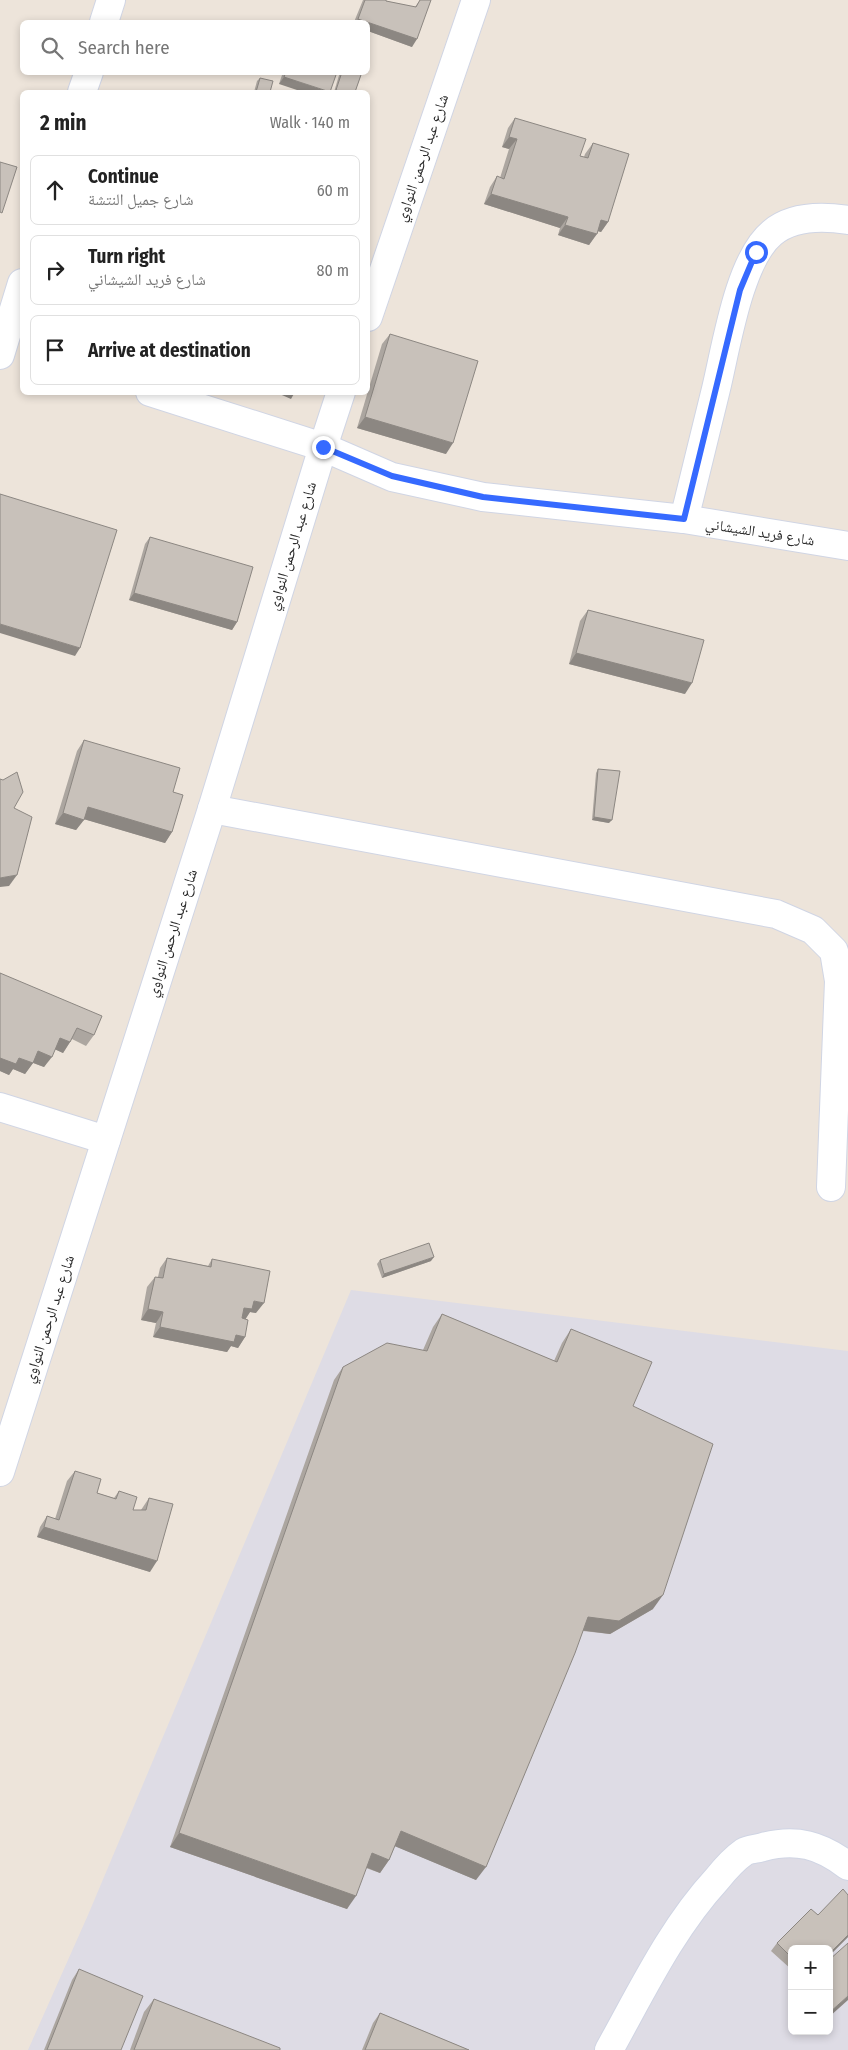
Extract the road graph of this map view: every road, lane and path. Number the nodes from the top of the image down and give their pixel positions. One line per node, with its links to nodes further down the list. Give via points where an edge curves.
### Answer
1 (111, 0): 3 (street)
2 (476, 0): 8 (street, شارع عبد الرحمن النواوي)
3 (105, 20)
4 (88, 75): 5 (street)
5 (83, 90)
6 (848, 220): 13 (street, via 792,221 771,234 756,252 740,290)
7 (20, 293): 9 (street)
8 (370, 311)
9 (8, 351)
10 (159, 395): 12 (street, شارع فريد الشيشاني)
11 (341, 395): 12 (street, شارع عبد الرحمن النواوي)
12 (323, 447): 13 (street, شارع فريد الشيشاني, via 392,476 483,497); 15 (street, شارع عبد الرحمن النواوي)
13 (684, 519): 14 (street, شارع فريد الشيشاني)
14 (848, 546)
15 (212, 809): 17 (street, شارع عبد الرحمن النواوي); 18 (street, via 776,914 813,930 834,952 840,981)
16 (0, 1107): 17 (street)
17 (106, 1140): 19 (street, شارع عبد الرحمن النواوي)
18 (831, 1187)
19 (0, 1472)
20 (848, 1866): 21 (street, via 831,1853 806,1844 776,1844 745,1852 700,1896 664,1949)
21 (609, 2050)

